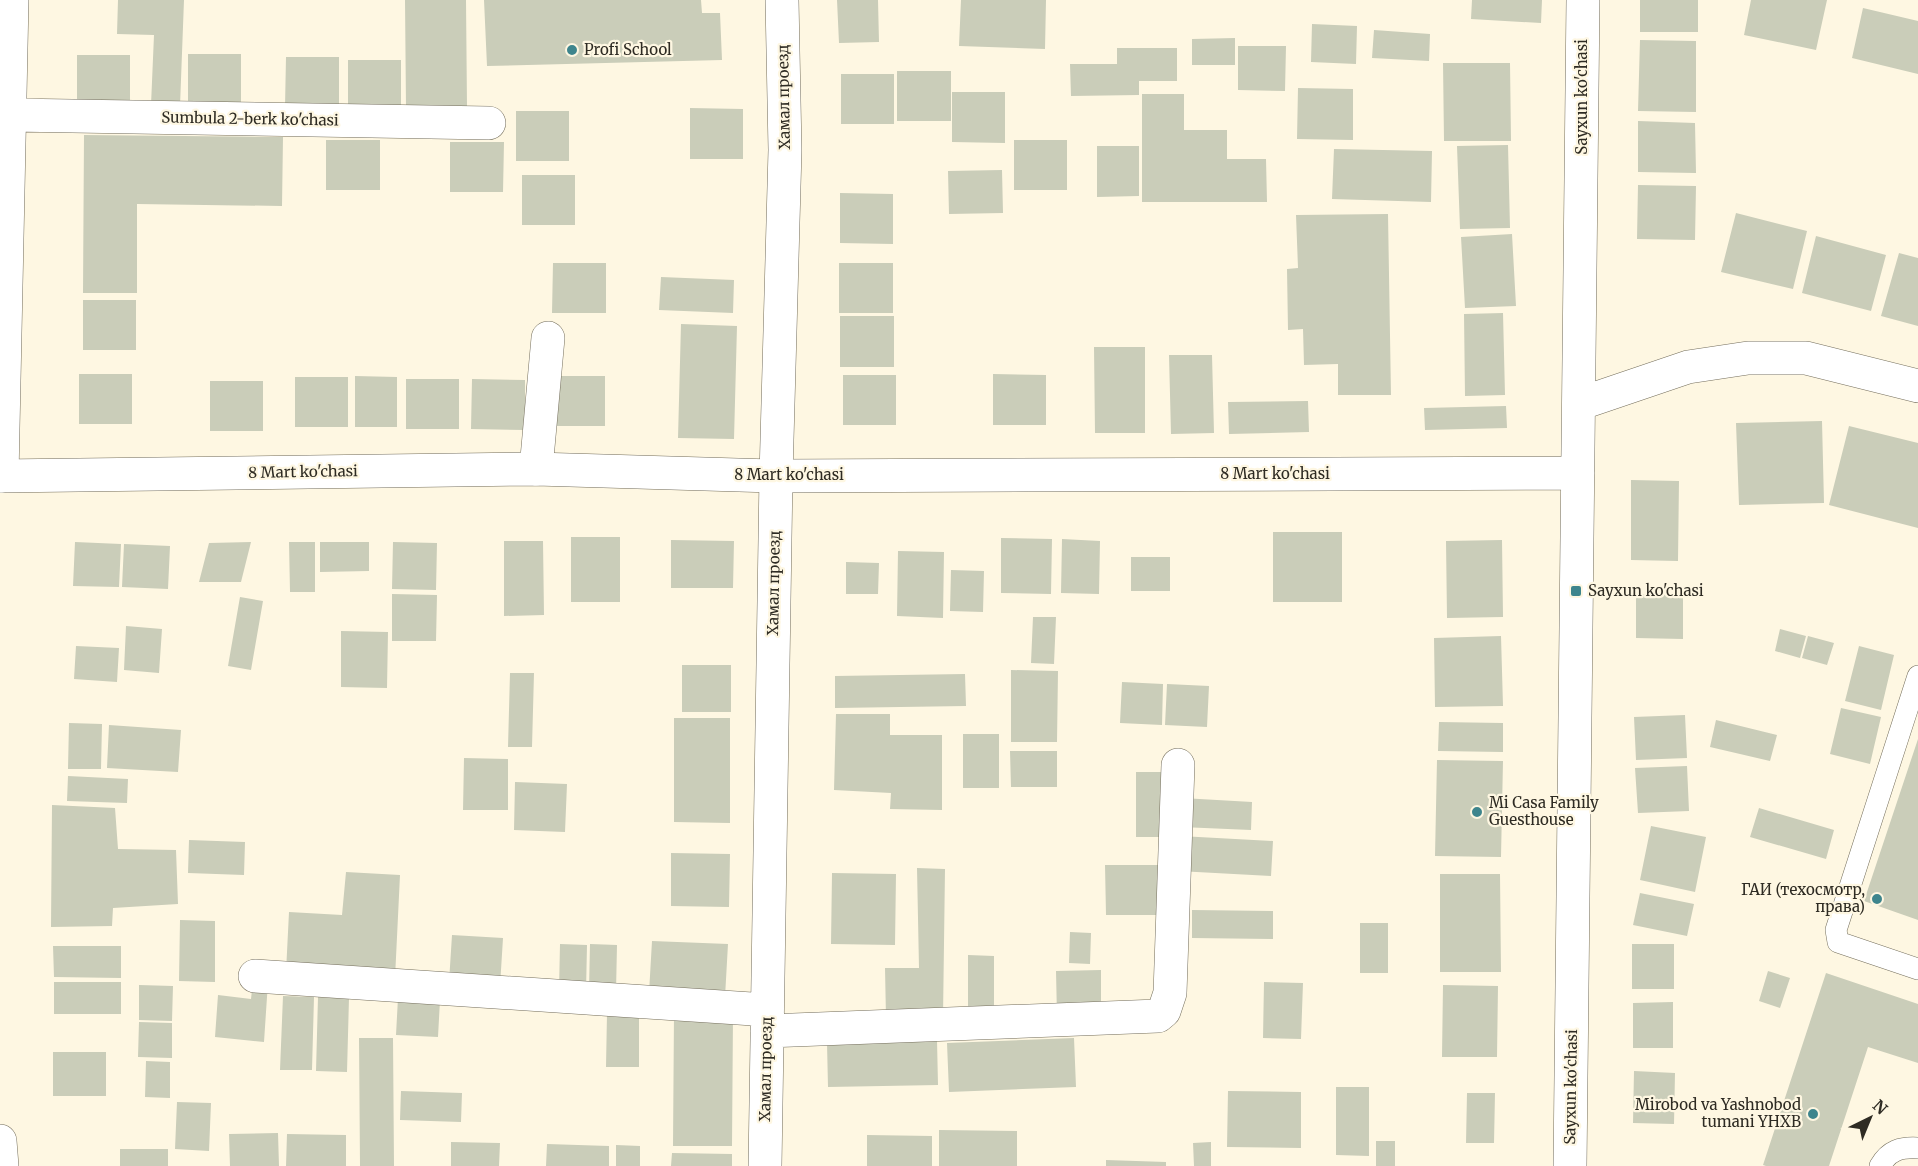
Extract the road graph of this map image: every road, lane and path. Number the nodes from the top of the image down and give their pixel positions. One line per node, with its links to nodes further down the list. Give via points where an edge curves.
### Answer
1 (12, 0): 4 (street)
2 (782, 0): 12 (street, Хамал проезд, via 785,150)
3 (1583, 0): 8 (street, Sayxun ko'chasi)
4 (11, 115): 5 (street, Sumbula 2-berk ko'chasi); 11 (street)
5 (489, 123)
6 (548, 338): 9 (street)
7 (1918, 386): 8 (street, via 1806,358 1748,358 1688,367)
8 (1579, 404): 10 (street, Sayxun ko'chasi)
9 (536, 470): 11 (street, 8 Mart ko'chasi); 12 (street, 8 Mart ko'chasi)
10 (1578, 473): 12 (street, 8 Mart ko'chasi); 22 (street, Sayxun ko'chasi)
11 (1, 476)
12 (776, 476): 17 (street, Хамал проезд)
13 (1918, 676): 15 (lane, via 1836,930 1838,942)
14 (1178, 765): 17 (street, via 1170,993 1164,1011 1158,1016)
15 (1918, 969)
16 (255, 976): 17 (street)
17 (767, 1020): 21 (street, Хамал проезд)
18 (0, 1141): 20 (street)
19 (1918, 1148): 23 (lane, via 1902,1148 1885,1158)
20 (2, 1166)
21 (765, 1166)
22 (1570, 1166)
23 (1880, 1166)

